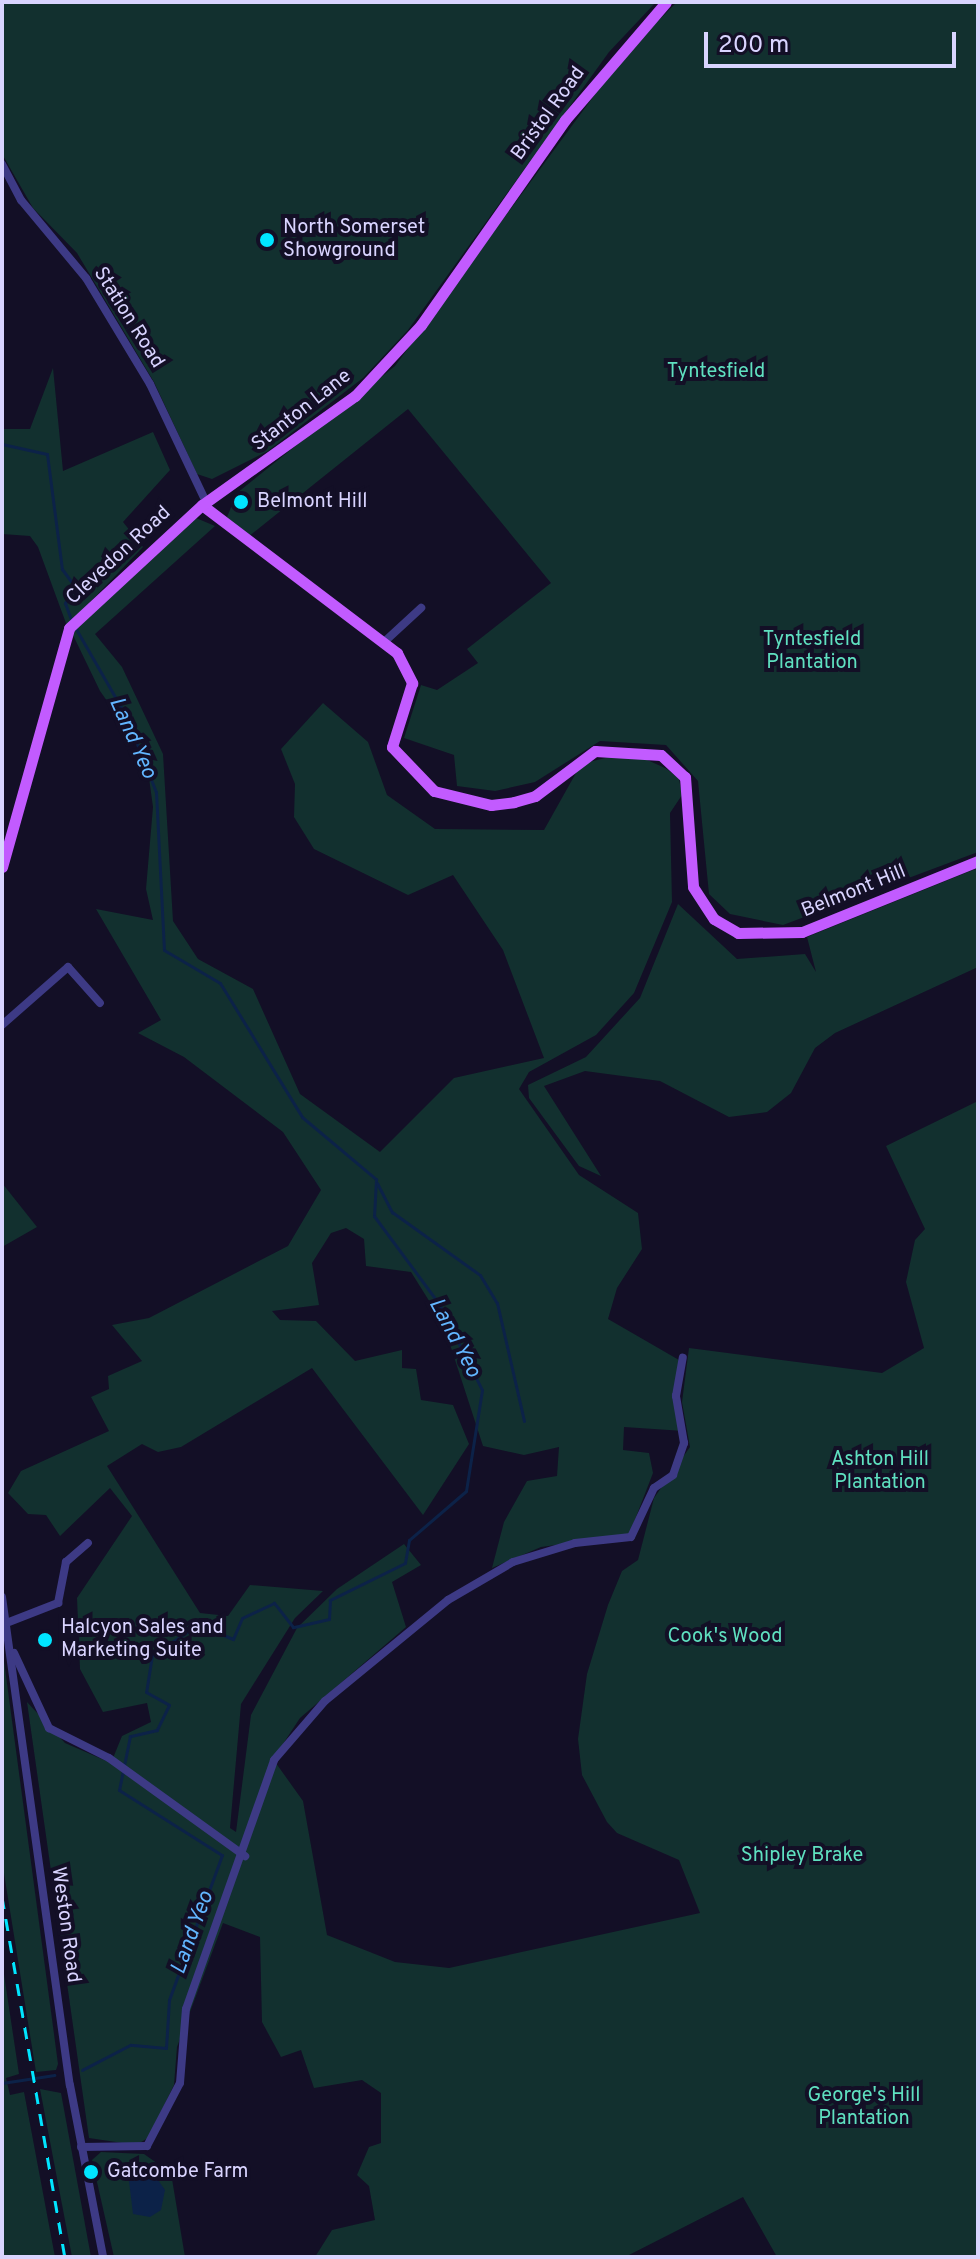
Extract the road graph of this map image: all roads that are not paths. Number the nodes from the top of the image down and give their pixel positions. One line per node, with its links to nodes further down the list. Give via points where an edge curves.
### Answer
1 (666, 2): 3 (main road, Bristol Road, via 611,60)
2 (2, 164): 4 (street, Station Road, via 21,200 86,278 150,384)
3 (469, 254): 4 (main road, Stanton Lane, via 421,325 355,396)
4 (204, 504): 6 (main road, Belmont Hill); 8 (main road, Clevedon Road, via 73,624)
5 (421, 608): 6 (street)
6 (383, 643): 7 (main road, Belmont Hill, via 397,653 412,683 392,747 434,791 491,805 514,802 535,796 595,751 661,755 685,777 693,887 714,919 738,933 802,932)
7 (978, 861)
8 (2, 867)
9 (100, 1003): 10 (street, via 68,967)
10 (2, 1025)
11 (683, 1358): 16 (street, via 676,1396 684,1443 673,1475 654,1488 631,1537 575,1543 513,1562 384,1649 325,1701 274,1760)
12 (88, 1543): 14 (street, via 66,1562 58,1603)
13 (2, 1597): 14 (street, Weston Road)
14 (9, 1622): 15 (street, Weston Road)
15 (13, 1653): 16 (street, via 38,1716 65,1739 109,1758 122,1774); 17 (street, Weston Road)
16 (245, 1856): 17 (street, via 186,2009 180,2083 150,2142 141,2148)
17 (81, 2147): 18 (street, Weston Road)
18 (103, 2257)

